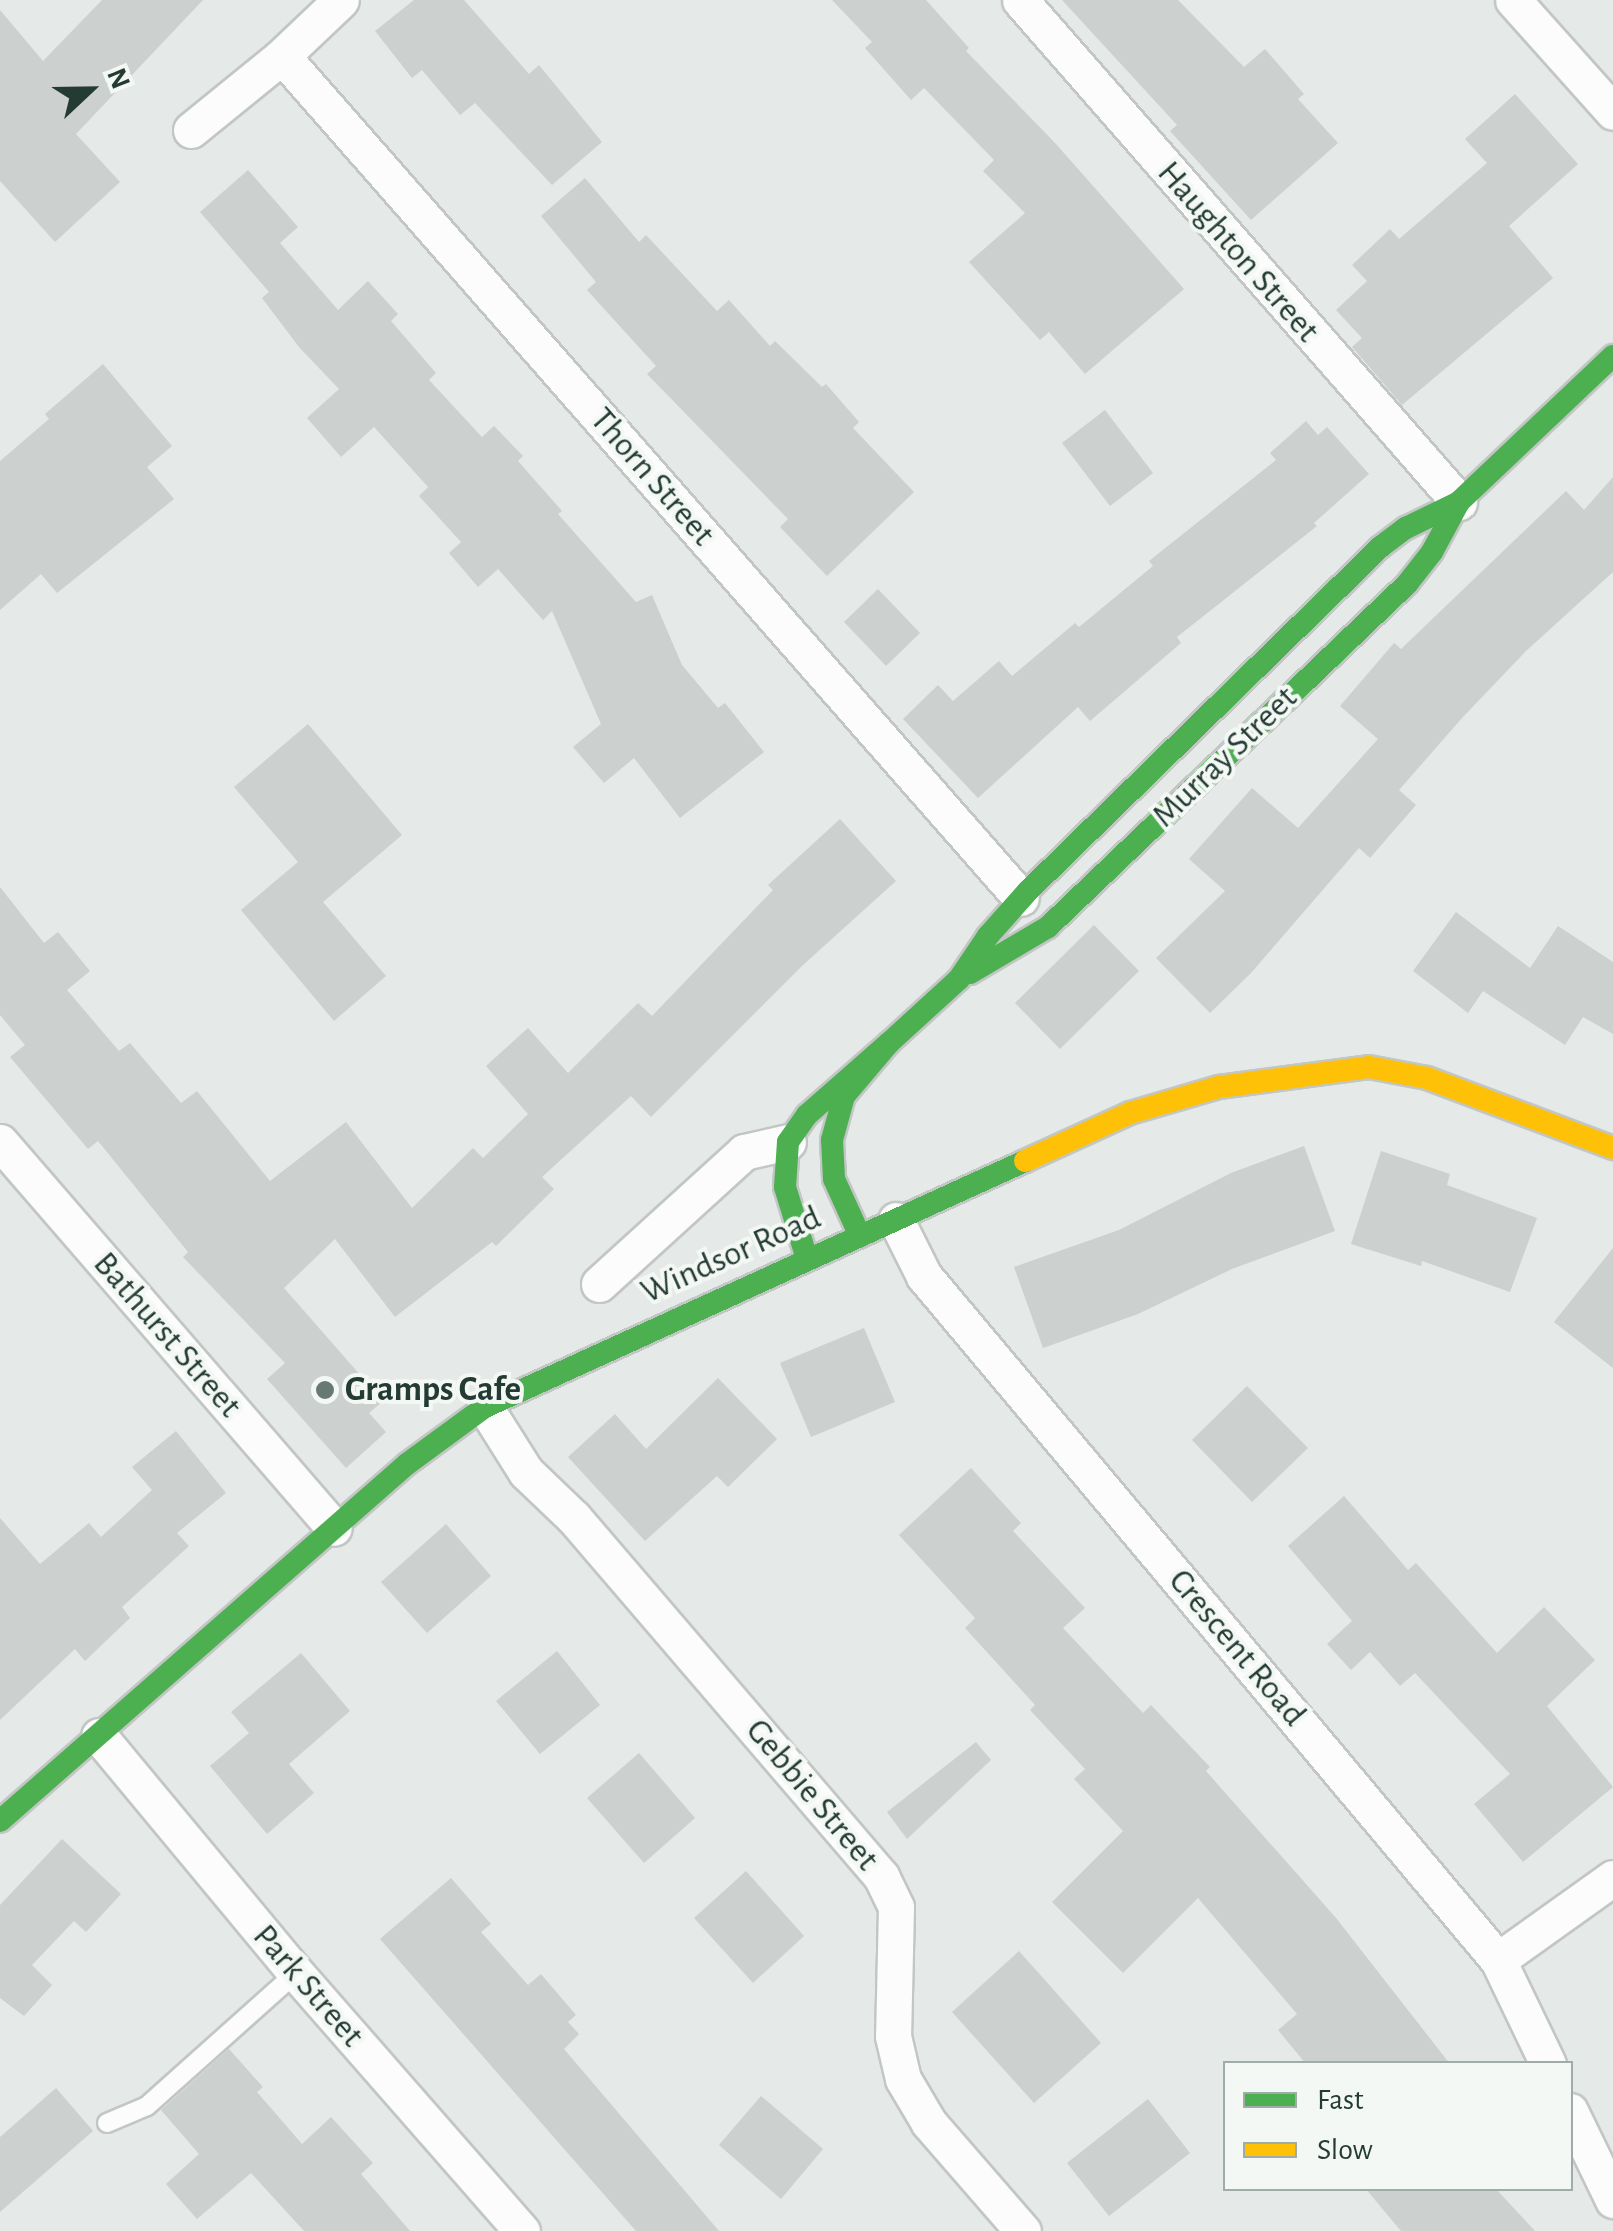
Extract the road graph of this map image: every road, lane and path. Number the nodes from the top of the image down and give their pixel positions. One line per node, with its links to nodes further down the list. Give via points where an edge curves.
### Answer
1 (340, 0): 4 (street)
2 (1020, 0): 8 (street, Haughton Street)
3 (1513, 0): 5 (street)
4 (282, 56): 6 (street); 9 (street, Thorn Street)
5 (1613, 112)
6 (191, 130)
7 (1613, 356): 8 (street, Murray Street)
8 (1458, 502): 9 (street, Murray Street, via 1380,548); 10 (street, Murray Street, via 1407,584)
9 (1021, 898): 10 (street); 11 (street, Murray Street)
10 (1048, 926): 11 (street, Murray Street)
11 (959, 979): 12 (street, Murray Street)
12 (889, 1043): 14 (street, Murray Street, via 807,1115); 17 (street, Murray Street, via 844,1096 834,1128 832,1173)
13 (0, 1142): 21 (street, Bathurst Street)
14 (788, 1142): 18 (street, via 785,1186); 19 (street, via 744,1152)
15 (1613, 1148): 16 (street, Windsor Road, via 1414,1074 1345,1068 1168,1099)
16 (896, 1220): 17 (street, Windsor Road); 25 (street, Crescent Road, via 924,1276)
17 (860, 1236): 18 (street, Windsor Road)
18 (808, 1259): 20 (street, Windsor Road)
19 (599, 1284)
20 (485, 1407): 21 (street, Windsor Road); 32 (street, Gebbie Street, via 526,1472 574,1518 882,1876 896,1907 893,2036 903,2079 929,2123)
21 (334, 1528): 22 (street, Windsor Road)
22 (99, 1736): 23 (street, Windsor Road); 26 (street, Park Street)
23 (0, 1821)
24 (1613, 1878): 25 (street)
25 (1498, 1960): 27 (street, Crescent Road)
26 (296, 1973): 29 (lane, via 147,2106); 31 (street, Park Street)
27 (1547, 2061)
28 (1573, 2117): 30 (street)
29 (107, 2123)
30 (1613, 2200)
31 (522, 2231)
32 (1023, 2231)

